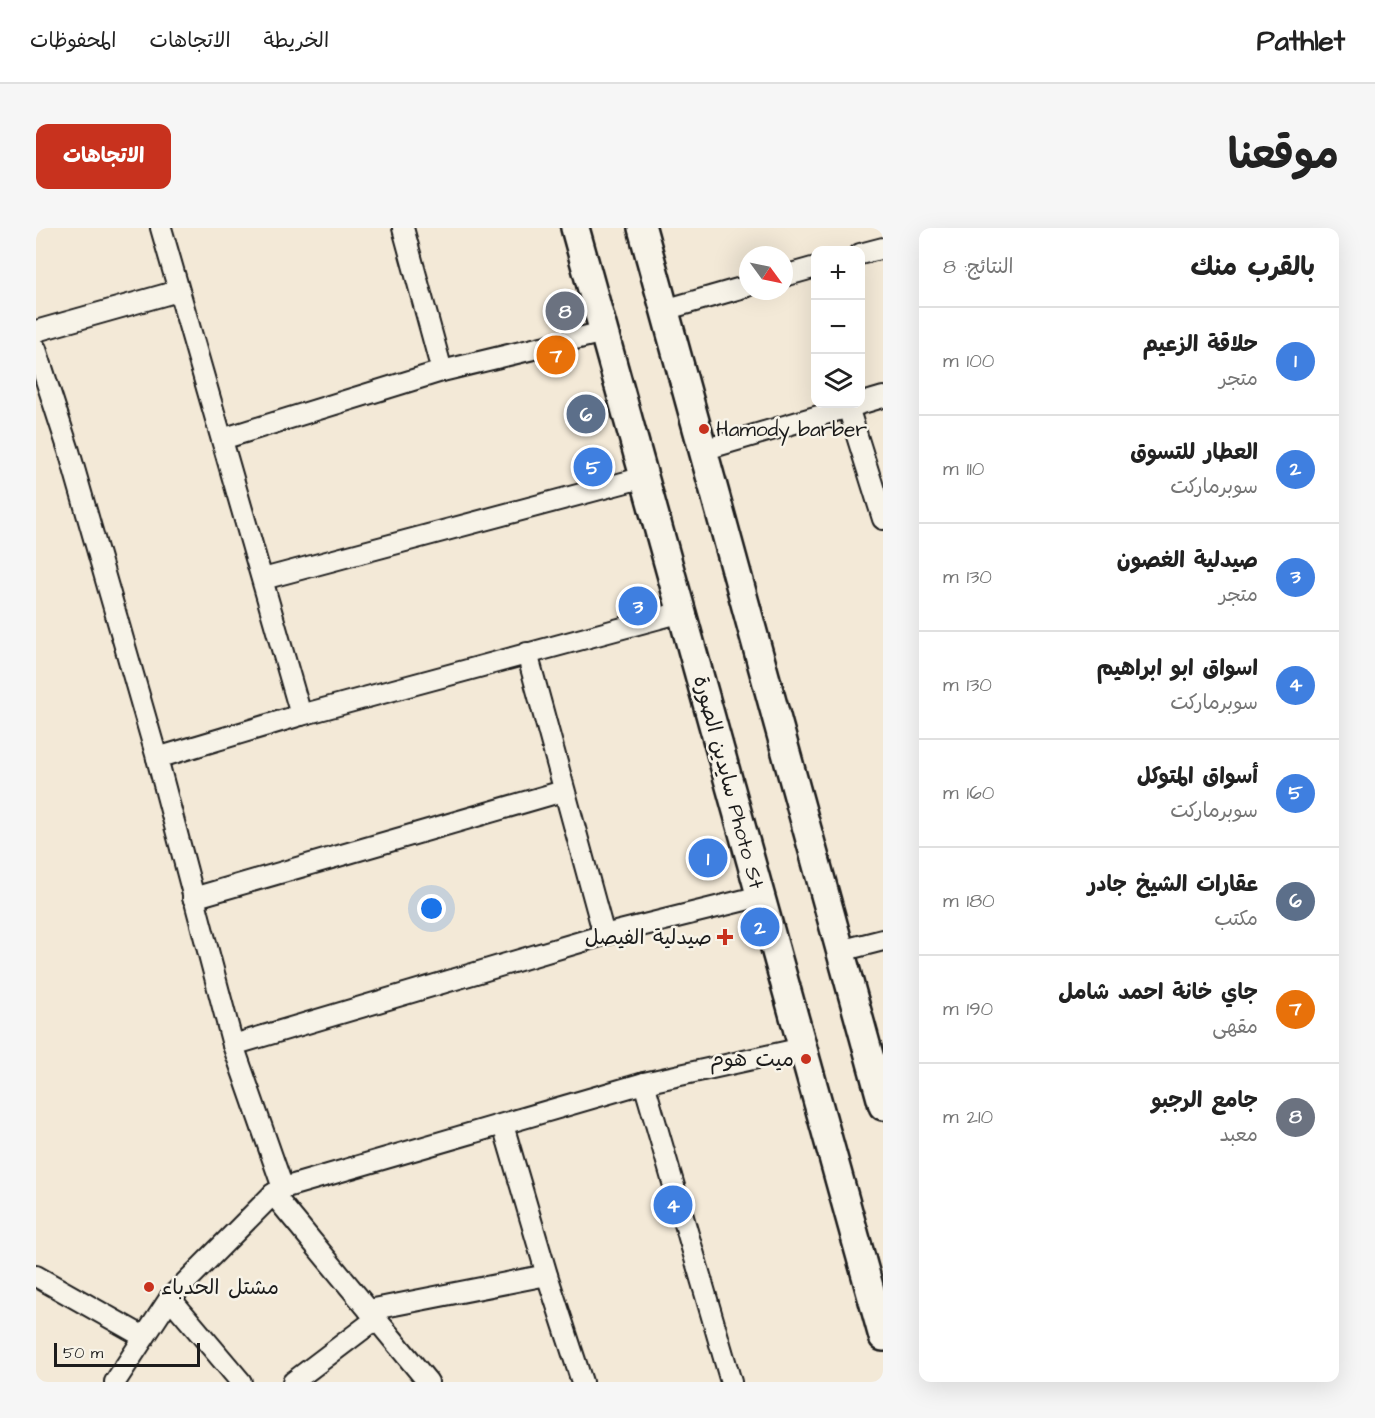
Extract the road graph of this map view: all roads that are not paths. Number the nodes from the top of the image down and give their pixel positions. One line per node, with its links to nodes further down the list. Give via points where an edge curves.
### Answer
1 (161, 228): 10 (street)
2 (403, 228): 15 (street)
3 (575, 228): 13 (street, سايدين الصورة Photo St)
4 (642, 228): 11 (street)
5 (883, 248): 6 (street)
6 (865, 253)
7 (811, 268): 8 (street)
8 (793, 273)
9 (739, 289): 11 (street)
10 (178, 291): 12 (street); 20 (street)
11 (664, 310): 21 (street)
12 (36, 332)
13 (604, 332): 15 (street); 22 (street, سايدين الصورة Photo St)
14 (36, 349): 28 (street)
15 (442, 371): 20 (street)
16 (883, 397): 17 (street)
17 (865, 402)
18 (845, 408): 21 (street)
19 (848, 408): 23 (street)
20 (222, 439): 24 (street)
21 (703, 450): 34 (street)
22 (645, 477): 24 (street); 25 (street, سايدين الصورة Photo St)
23 (883, 519)
24 (263, 579): 27 (street)
25 (682, 612): 26 (street); 30 (street, سايدين الصورة Photo St)
26 (528, 653): 27 (street); 29 (street)
27 (302, 715): 28 (street)
28 (157, 758): 31 (street)
29 (563, 791): 31 (street); 32 (street)
30 (761, 896): 32 (street); 36 (street, سايدين الصورة Photo St)
31 (193, 898): 35 (street)
32 (604, 935): 35 (street)
33 (883, 940): 34 (street)
34 (840, 951): 38 (street)
35 (233, 1045): 40 (street)
36 (803, 1048): 37 (street); 46 (street, سايدين الصورة Photo St)
37 (644, 1083): 39 (street); 52 (street)
38 (883, 1103)
39 (503, 1125): 40 (street); 42 (street)
40 (278, 1191): 43 (street); 44 (street)
41 (36, 1275): 45 (street)
42 (547, 1275): 44 (street); 51 (street)
43 (170, 1298): 45 (street); 48 (street)
44 (372, 1314): 49 (street); 50 (street)
45 (144, 1337): 47 (street)
46 (883, 1337)
47 (115, 1382)
48 (241, 1382)
49 (292, 1382)
50 (428, 1382)
51 (582, 1382)
52 (731, 1382)

